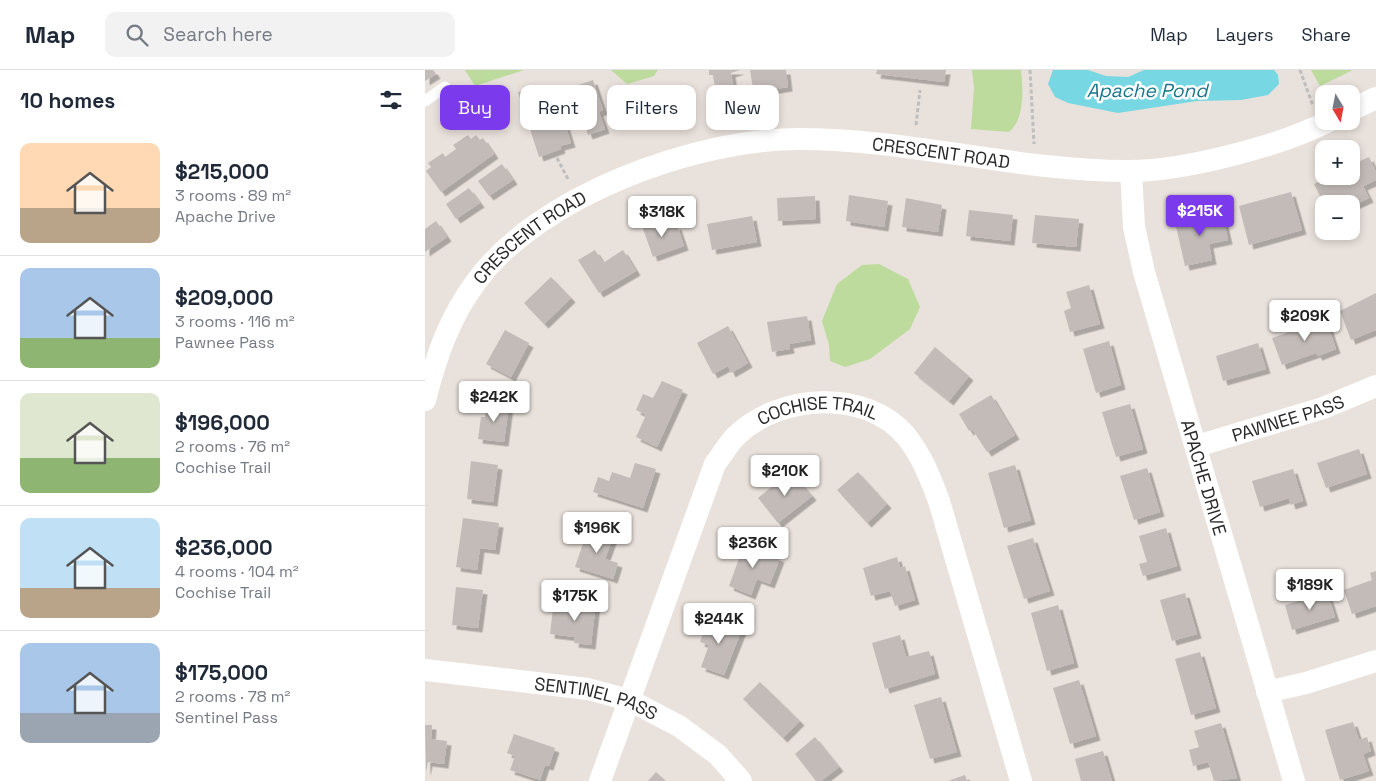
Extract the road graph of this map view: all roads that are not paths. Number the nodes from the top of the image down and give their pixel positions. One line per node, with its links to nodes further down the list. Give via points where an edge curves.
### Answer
1 (440, 90): 3 (lane)
2 (1376, 98): 4 (street)
3 (425, 101)
4 (1360, 106)
5 (1315, 127): 6 (street, CRESCENT ROAD, via 1219,158)
6 (1131, 171): 8 (street, CRESCENT ROAD, via 1032,164 853,141 780,140 729,146 649,168 579,199 510,245 477,281 453,317 439,350); 9 (street, APACHE DRIVE, via 1134,227 1144,272)
7 (1376, 386): 9 (street, PAWNEE PASS, via 1323,408)
8 (425, 400)
9 (1197, 446): 12 (street, APACHE DRIVE)
10 (1376, 660): 12 (street)
11 (425, 670): 13 (street, SENTINEL PASS, via 588,689)
12 (1267, 692): 17 (street, APACHE DRIVE)
13 (629, 700): 14 (street, COCHISE TRAIL); 15 (street, SENTINEL PASS, via 679,726 719,755); 16 (street, COCHISE TRAIL, via 715,464 736,436 762,418 794,405 823,401 855,406 881,416 905,435 926,465)
14 (600, 781)
15 (741, 781)
16 (1021, 781)
17 (1295, 781)

